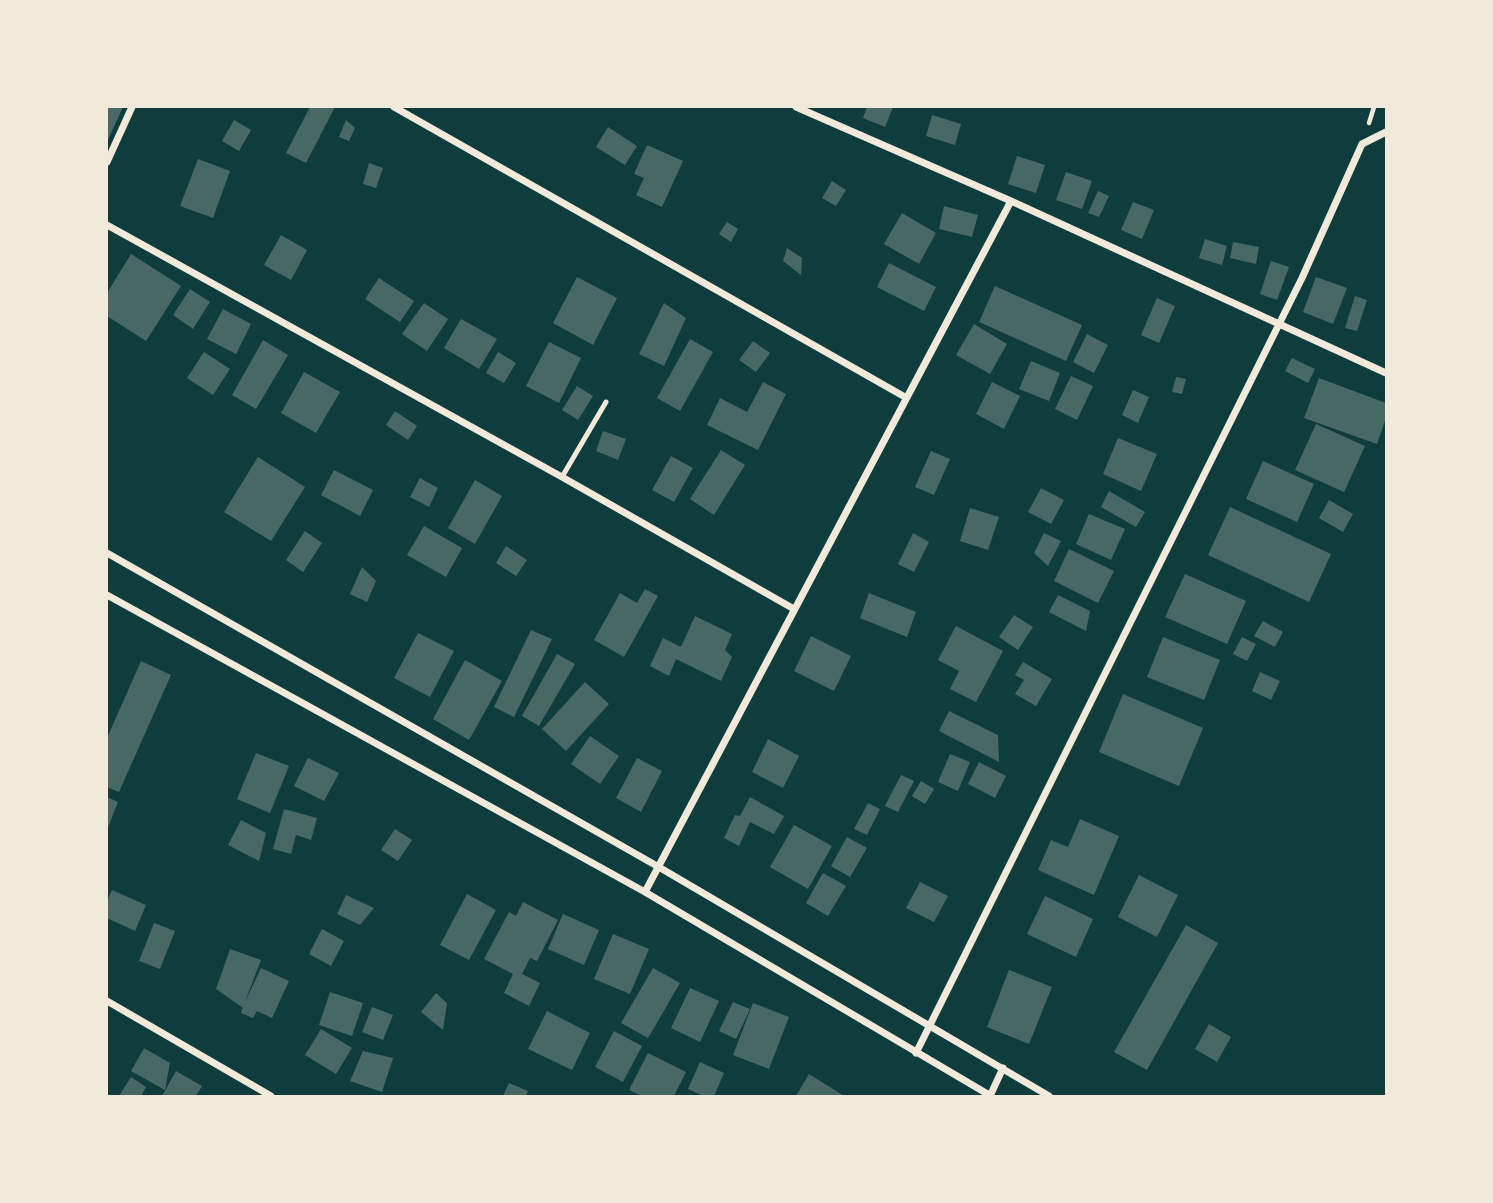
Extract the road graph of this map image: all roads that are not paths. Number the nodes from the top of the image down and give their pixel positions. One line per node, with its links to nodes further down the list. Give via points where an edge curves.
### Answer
1 (132, 107): 5 (street)
2 (394, 107): 10 (street)
3 (796, 107): 6 (street)
4 (1386, 132): 8 (street, via 1362,144 1303,278)
5 (107, 162)
6 (1011, 201): 8 (street); 10 (street)
7 (107, 225): 12 (street)
8 (1277, 324): 9 (street); 19 (street)
9 (1386, 373)
10 (905, 397): 15 (street)
11 (606, 402): 12 (lane)
12 (562, 477): 15 (street)
13 (107, 553): 16 (street)
14 (107, 596): 17 (street)
15 (794, 609): 16 (street)
16 (657, 866): 17 (street); 19 (street)
17 (645, 892): 20 (street)
18 (107, 1001): 22 (street)
19 (929, 1026): 20 (street); 21 (street)
20 (916, 1053): 23 (street)
21 (1003, 1069): 23 (street); 24 (street)
22 (271, 1096)
23 (990, 1096)
24 (1049, 1096)

